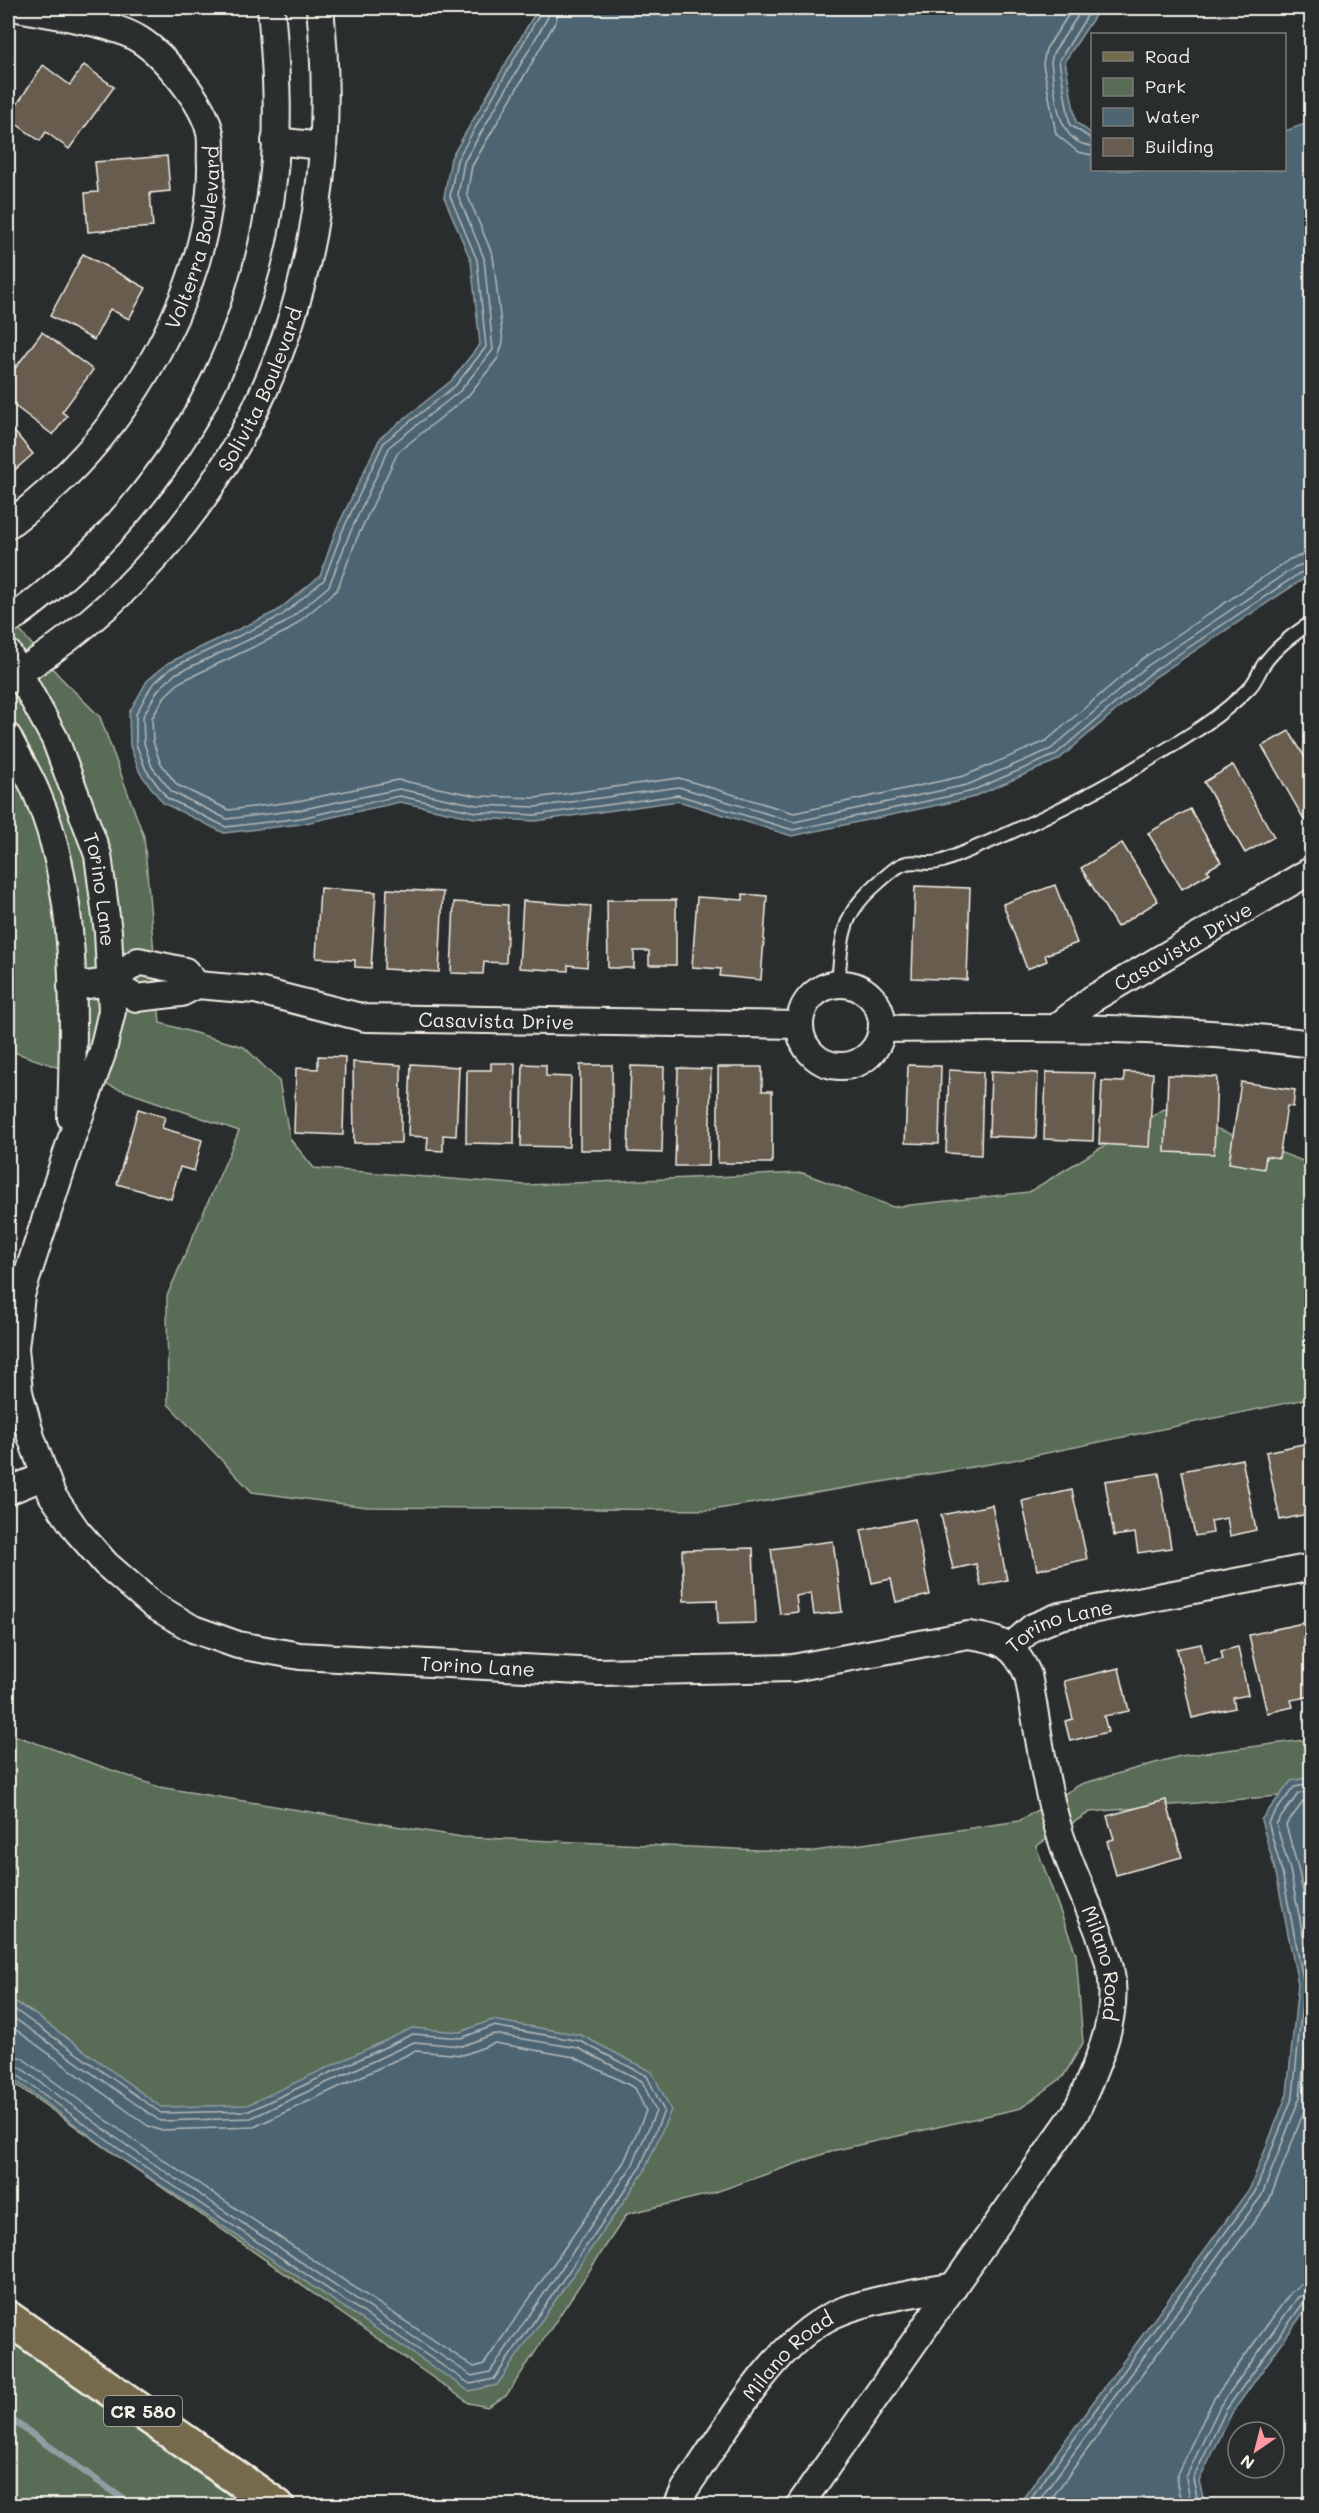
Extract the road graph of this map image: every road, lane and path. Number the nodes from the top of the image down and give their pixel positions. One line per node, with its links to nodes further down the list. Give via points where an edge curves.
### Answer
1 (18, 8): 6 (street, Volterra Boulevard, via 100,25 139,39 154,51 196,102 210,133 211,186 202,240 188,284 164,339 130,397 88,452)
2 (271, 8): 4 (street, via 277,86)
3 (320, 8): 5 (street, Solivita Boulevard, via 325,105)
4 (275, 141): 5 (street); 7 (street, via 263,240 247,299 226,357 203,404 151,486 109,535)
5 (322, 146): 9 (street, Solivita Boulevard, via 316,217 304,281 281,355 244,434 195,509 132,581 90,619)
6 (8, 525)
7 (8, 621)
8 (1311, 622): 13 (lane, via 1276,649 1251,686 1214,717 1126,773 1044,818 939,862 912,861 890,873 855,904 848,916)
9 (11, 669): 12 (street, Torino Lane, via 55,739 98,855)
10 (8, 737): 14 (street, Torino Lane, via 38,795 61,872 70,934)
11 (1311, 870): 16 (street, Casavista Drive, via 1092,999)
12 (110, 982): 14 (street); 15 (street, Casavista Drive, via 136,998 181,993 197,985 255,990 365,1018); 19 (street, Torino Lane, via 112,1011 102,1054)
13 (837, 984): 15 (street, via 817,991 807,1000); 17 (street, via 856,986 867,993 876,1003)
14 (71, 987): 19 (street, Torino Lane)
15 (799, 1025): 17 (street, via 809,1051 832,1065 859,1062 878,1043)
16 (1057, 1027): 17 (street); 18 (street, via 1241,1035)
17 (882, 1029)
18 (1311, 1044)
19 (71, 1140): 20 (street, Torino Lane, via 21,1295 15,1348 19,1392)
20 (45, 1476): 21 (street); 23 (street, Torino Lane, via 52,1495 106,1564 153,1605 193,1629 238,1645 300,1656 598,1672 793,1668 968,1635 995,1638)
21 (8, 1491)
22 (1311, 1567): 23 (street, Torino Lane, via 1060,1616 1032,1627)
23 (1009, 1648): 24 (street, Milano Road, via 1019,1655 1028,1675 1054,1812 1110,1970 1111,2014 1099,2058 1076,2112)
24 (954, 2286): 27 (street, Milano Road, via 855,2307 832,2315 798,2339 770,2368); 28 (street, Milano Road)
25 (8, 2318): 26 (main road, CR 580)
26 (277, 2505)
27 (677, 2505)
28 (799, 2505)

